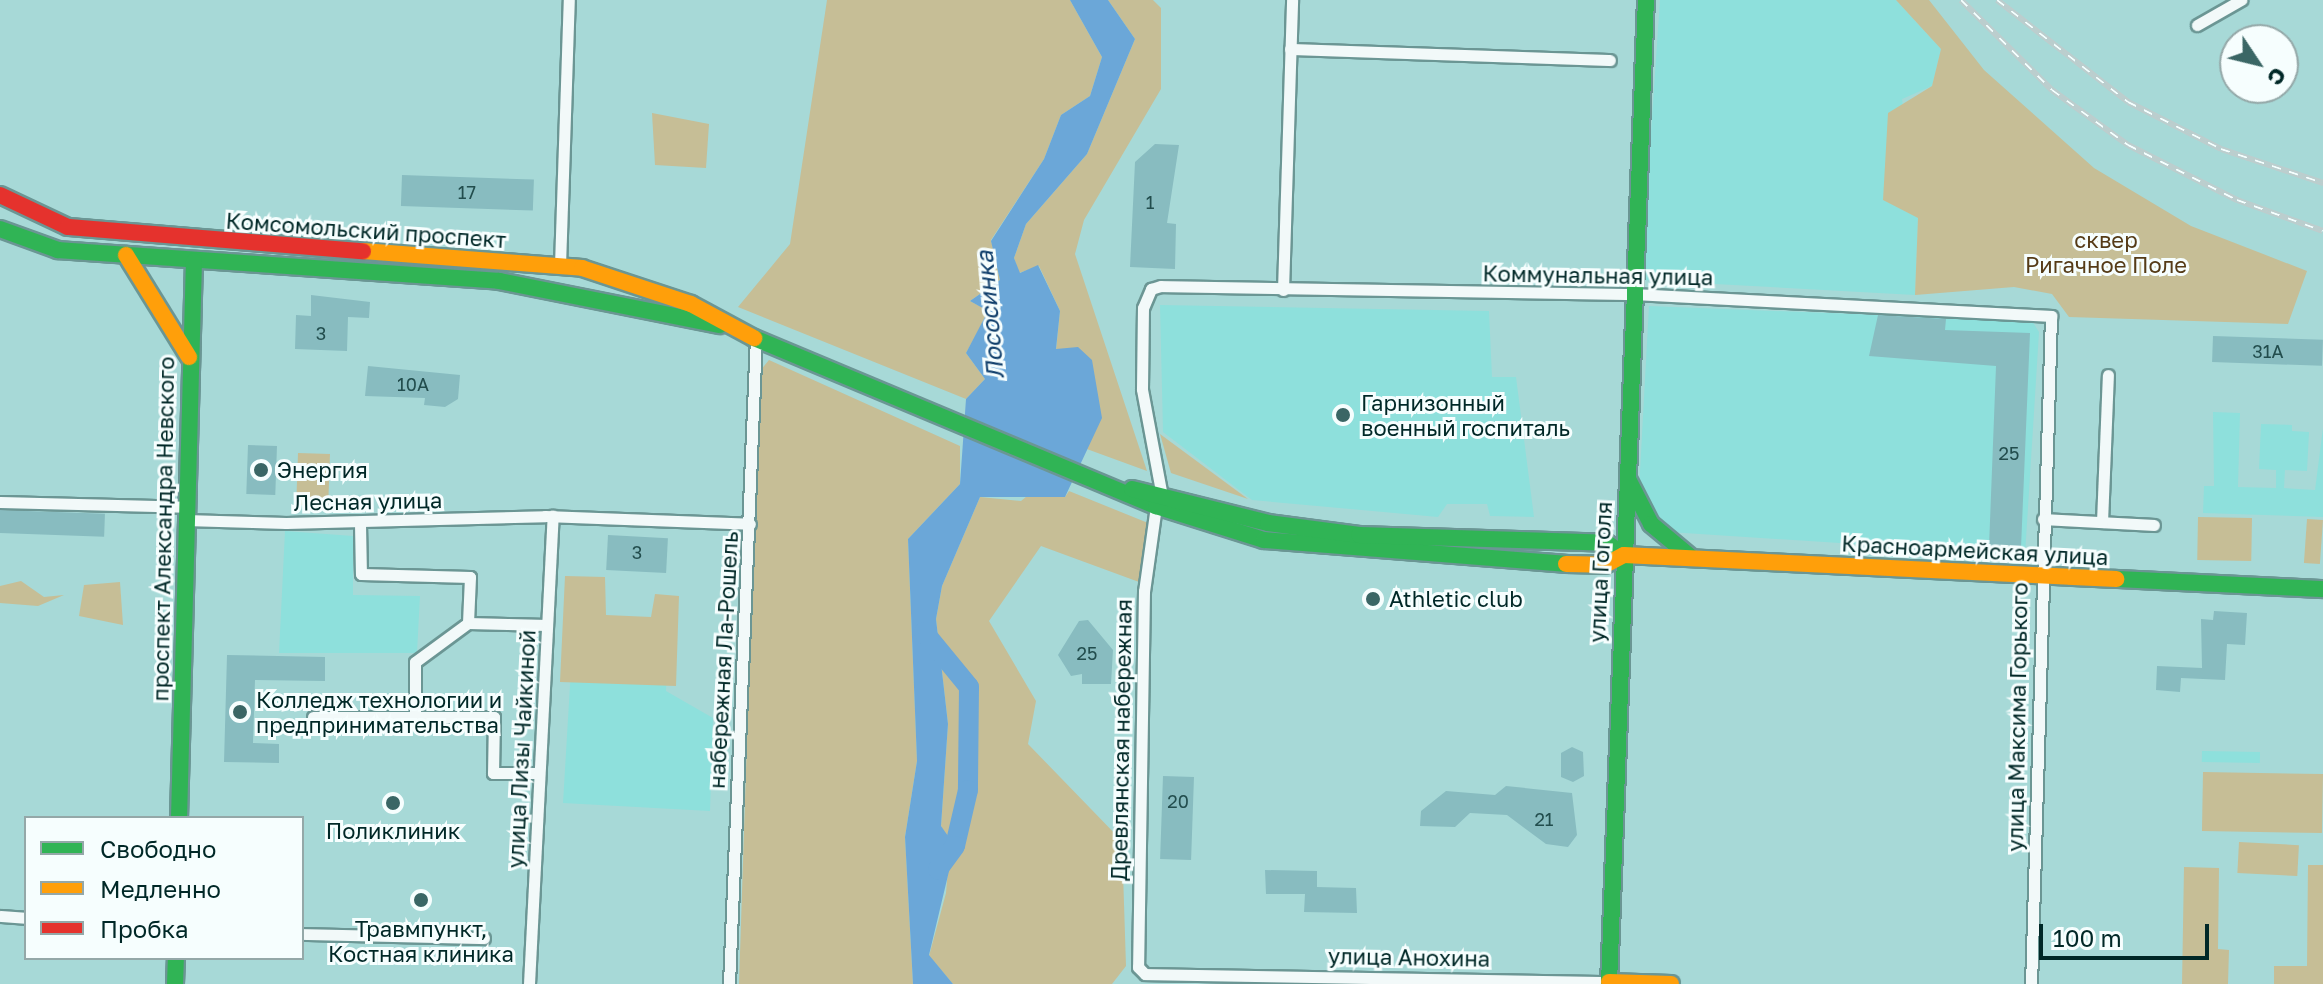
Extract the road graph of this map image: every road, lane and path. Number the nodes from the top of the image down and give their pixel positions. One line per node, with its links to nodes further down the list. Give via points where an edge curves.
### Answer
1 (569, 0): 13 (street)
2 (1292, 0): 6 (street)
3 (1646, 0): 17 (main road, улица Гоголя)
4 (2241, 0): 5 (street)
5 (2197, 25)
6 (1290, 49): 7 (street); 16 (street)
7 (1610, 60)
8 (0, 195): 10 (main road, Комсомольский проспект, via 68,227)
9 (0, 229): 11 (main road, Комсомольский проспект, via 58,250)
10 (196, 241): 12 (main road, проспект Александра Невского); 13 (main road, Комсомольский проспект)
11 (126, 255): 12 (main road, Комсомольский проспект); 22 (main road)
12 (194, 261): 18 (main road, Комсомольский проспект, via 499,281); 22 (main road, проспект Александра Невского)
13 (560, 265): 14 (main road, Комсомольский проспект)
14 (635, 284): 18 (street); 20 (main road, Комсомольский проспект)
15 (1151, 289): 16 (street, Коммунальная улица); 26 (street, Древлянская набережная, via 1143,308 1142,389)
16 (1283, 290): 17 (street, Коммунальная улица)
17 (1634, 294): 19 (street, Коммунальная улица); 24 (main road, улица Гоголя)
18 (631, 306): 20 (main road, Комсомольский проспект)
19 (2044, 313): 30 (street, улица Максима Горького, via 2055,322)
20 (726, 326): 21 (main road, Комсомольский проспект)
21 (756, 338): 25 (main road, Комсомольский проспект); 33 (street, набережная Ла-Рошель)
22 (189, 357): 28 (main road, проспект Александра Невского)
23 (2108, 375): 31 (street)
24 (1627, 476): 35 (main road, улица Гоголя); 36 (main road, via 1651,524)
25 (1110, 481): 26 (main road, Красноармейская улица)
26 (1159, 499): 35 (main road, Красноармейская улица, via 1264,540 1355,552 1605,565); 50 (street, Древлянская набережная, via 1144,591 1135,955)
27 (0, 502): 28 (street, Лесная улица)
28 (185, 513): 32 (street, Лесная улица); 44 (main road, проспект Александра Невского)
29 (553, 516): 32 (street, Лесная улица); 33 (street, Лесная улица); 40 (street, улица Лизы Чайкиной)
30 (2043, 519): 31 (street); 37 (street, улица Максима Горького)
31 (2102, 522): 34 (street)
32 (360, 524): 39 (street, via 361,574 470,577)
33 (750, 524): 54 (street, набережная Ла-Рошель)
34 (2154, 525)
35 (1624, 555): 36 (main road, Красноармейская улица); 51 (main road, улица Гоголя)
36 (1692, 558): 37 (main road, Красноармейская улица)
37 (2040, 576): 38 (main road, Красноармейская улица); 56 (street, улица Максима Горького)
38 (2323, 589)
39 (468, 623): 40 (street); 42 (street, via 415,662)
40 (547, 625): 43 (street, улица Лизы Чайкиной)
41 (313, 717): 42 (street)
42 (415, 717): 43 (street, via 494,717 493,773)
43 (539, 773): 53 (street, улица Лизы Чайкиной)
44 (179, 816)
45 (0, 916): 46 (street)
46 (24, 918)
47 (304, 934): 48 (street)
48 (484, 938)
49 (176, 960): 52 (main road)
50 (1145, 974): 51 (street, улица Анохина)
51 (1609, 983): 55 (main road, улица Анохина)
52 (175, 984)
53 (529, 984)
54 (729, 984)
55 (1671, 984)
56 (2031, 984)

